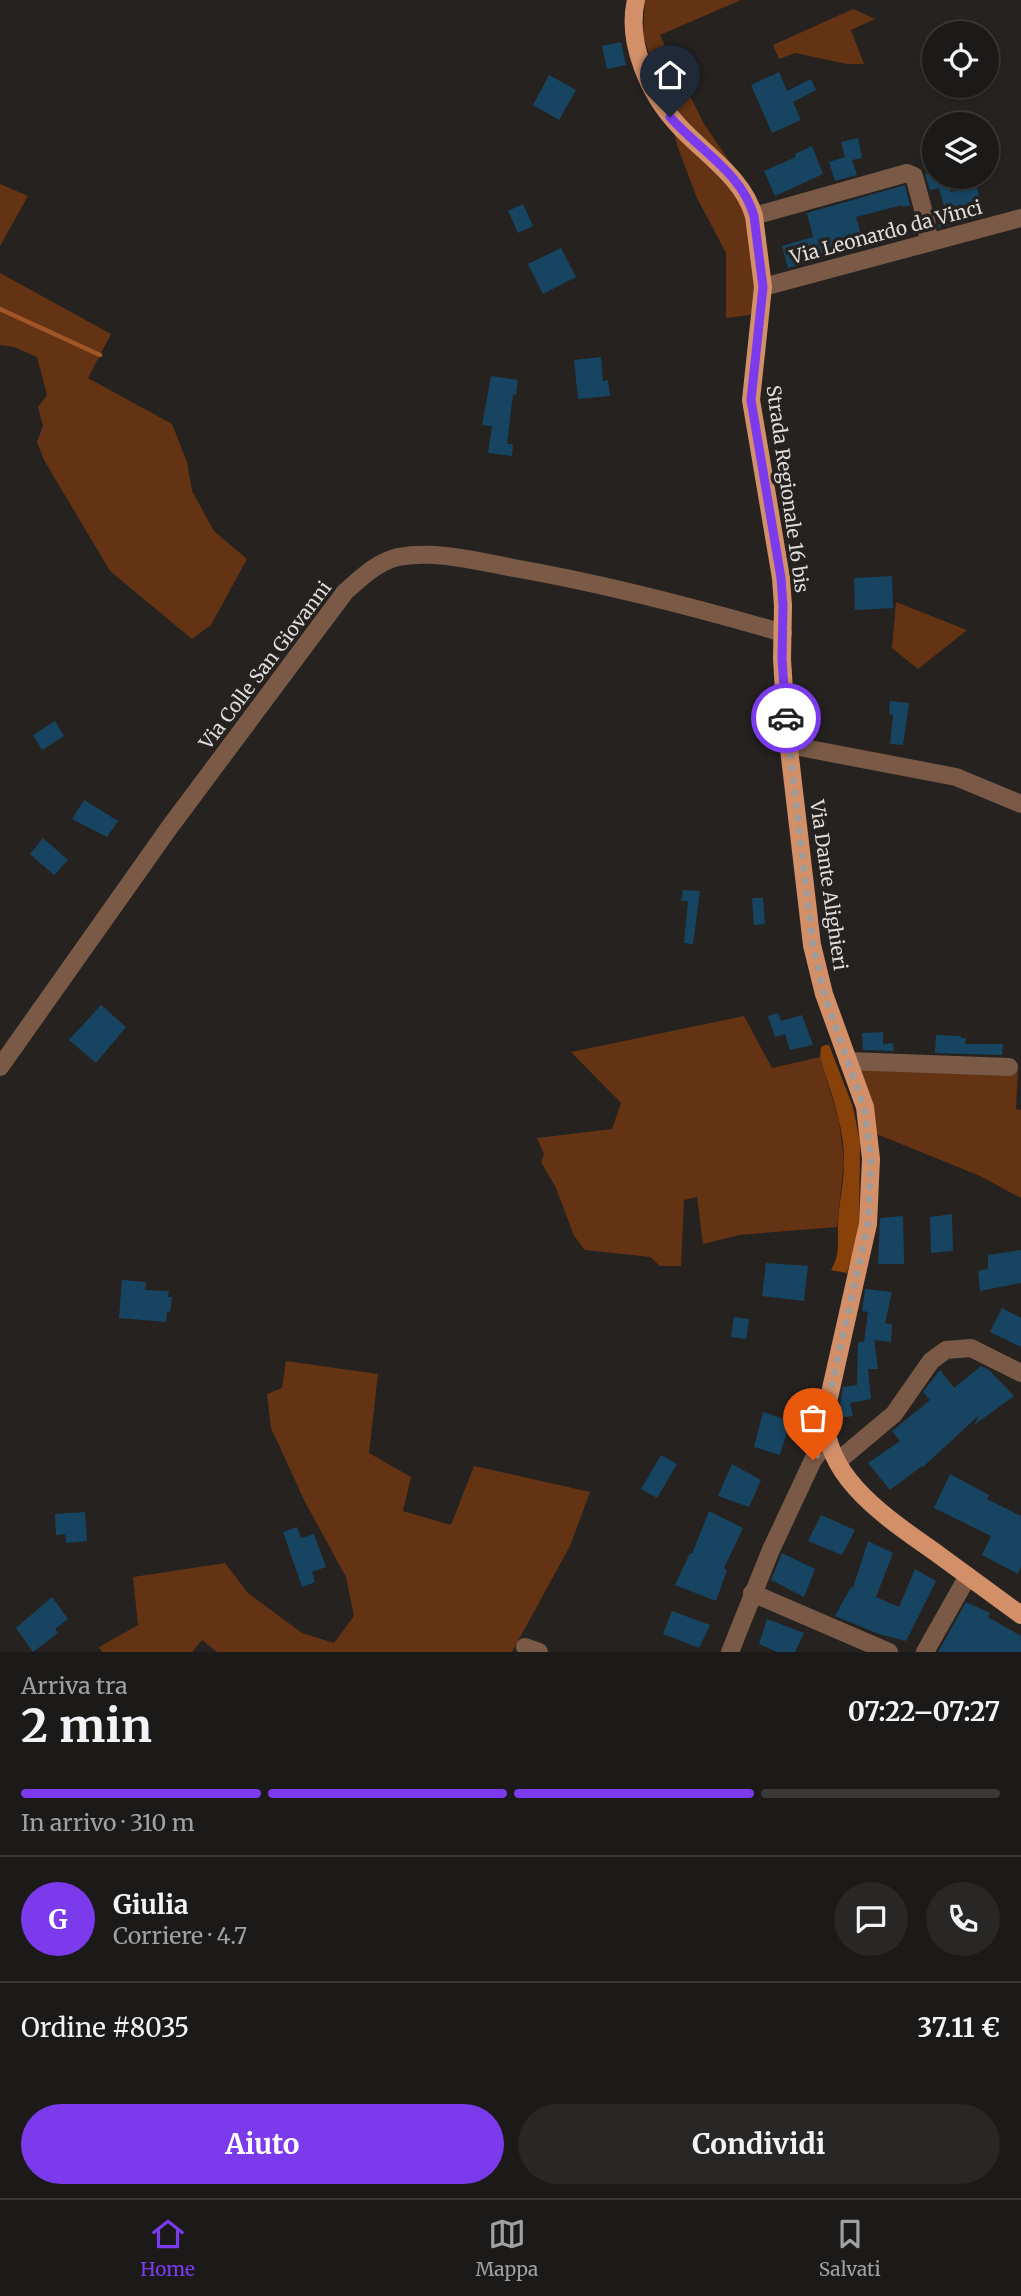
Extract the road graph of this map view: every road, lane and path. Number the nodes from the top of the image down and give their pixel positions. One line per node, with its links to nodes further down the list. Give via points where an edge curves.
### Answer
1 (636, 1): 2 (main road, Strada Regionale 16 bis, via 635,42 655,93 678,126 724,169)
2 (754, 216): 4 (street, via 907,173 914,176); 5 (main road, Strada Regionale 16 bis)
3 (1021, 218): 4 (street, Via Leonardo da Vinci)
4 (928, 243): 5 (street, Via Leonardo da Vinci)
5 (763, 287): 6 (main road, Strada Regionale 16 bis, via 751,400 781,578)
6 (783, 633): 7 (main road, Strada Regionale 16 bis); 11 (street, Via Colle San Giovanni, via 583,580 455,557 396,558 373,567 345,592 169,828)
7 (789, 745): 8 (main road, Strada Regionale 16 bis); 9 (street, via 956,777)
8 (793, 772): 10 (main road, Via Dante Alighieri, via 813,945 824,994)
9 (1021, 804)
10 (848, 1061): 12 (street); 14 (main road, Via Dante Alighieri, via 864,1107 871,1159 868,1224 826,1411)
11 (0, 1067)
12 (1009, 1067)
13 (1021, 1373): 15 (street, via 971,1348 946,1350 931,1361 894,1414)
14 (828, 1440): 15 (main road, Via Dante Alighieri); 17 (street, via 813,1460)
15 (838, 1461): 16 (main road, Via Dante Alighieri, via 879,1512)
16 (968, 1576): 18 (main road, Via Dante Alighieri); 21 (street)
17 (752, 1594): 19 (street); 20 (street)
18 (1021, 1615)
19 (730, 1652)
20 (889, 1652)
21 (925, 1652)

